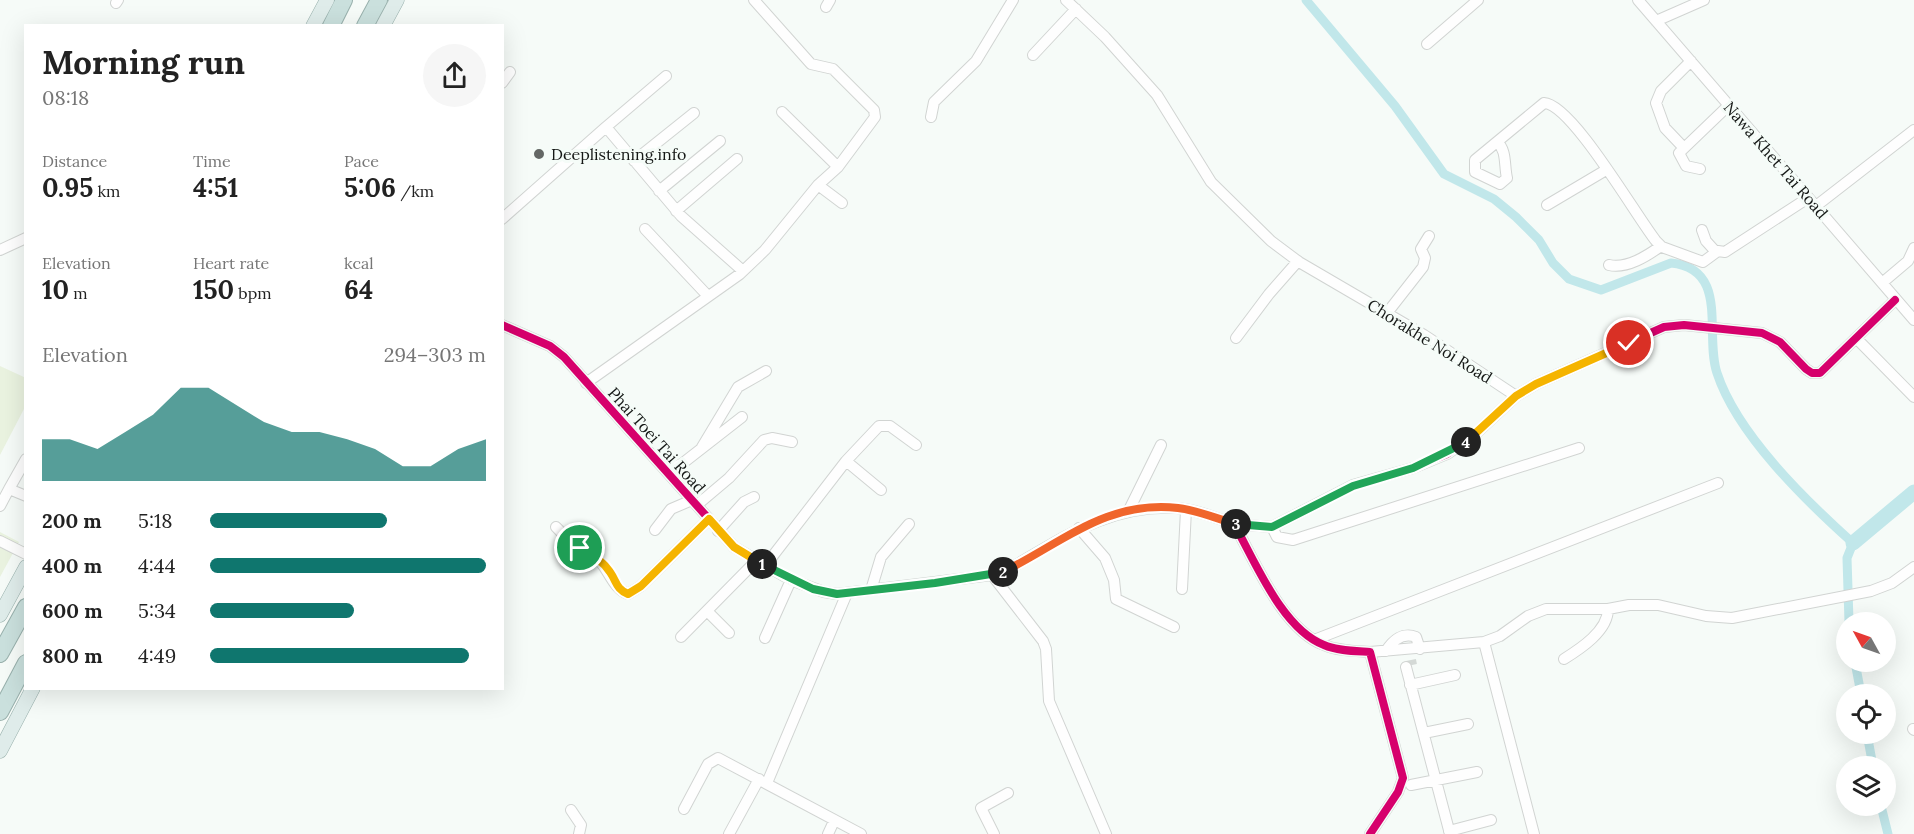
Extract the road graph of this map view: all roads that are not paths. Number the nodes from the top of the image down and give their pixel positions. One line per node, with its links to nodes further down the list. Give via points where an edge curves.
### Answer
1 (327, 0): 12 (main road)
2 (344, 0): 13 (highway)
3 (379, 0): 14 (highway)
4 (397, 0): 15 (main road)
5 (754, 0): 33 (street, via 812,64 832,69 876,114)
6 (1013, 0): 25 (street, via 976,61 934,102)
7 (1478, 0): 16 (street)
8 (1638, 0): 11 (street, Nawa Khet Tai Road)
9 (1704, 0): 11 (street)
10 (1072, 3): 17 (street); 51 (street, Chorakhe Noi Road, via 1157,95 1211,182)
11 (1656, 21): 18 (street, Nawa Khet Tai Road)
12 (314, 24)
13 (332, 24)
14 (366, 24)
15 (384, 24)
16 (1427, 44)
17 (1033, 55)
18 (1691, 61): 22 (street, Nawa Khet Tai Road); 30 (street, via 1661,91 1656,103 1665,128)
19 (510, 72): 21 (street)
20 (666, 76): 26 (street)
21 (504, 80)
22 (1729, 105): 30 (street); 38 (street, Nawa Khet Tai Road)
23 (782, 112): 33 (street)
24 (694, 113): 32 (street)
25 (931, 117)
26 (606, 127): 32 (street); 42 (street)
27 (1914, 130): 38 (street)
28 (720, 141): 37 (street)
29 (1497, 142): 35 (street, via 1547,103 1567,117)
30 (1684, 148): 34 (street, via 1680,158 1689,168)
31 (737, 159): 41 (street)
32 (634, 161): 37 (street)
33 (838, 167): 36 (street)
34 (1700, 169)
35 (1606, 170): 40 (street); 47 (street)
36 (818, 185): 39 (street); 53 (street, via 783,231)
37 (659, 191): 41 (street)
38 (1812, 202): 50 (street, via 1725,252); 54 (street, Nawa Khet Tai Road)
39 (842, 203)
40 (1547, 205)
41 (676, 211): 53 (street)
42 (504, 217)
43 (645, 229): 55 (street)
44 (1702, 230): 50 (street)
45 (1429, 236): 57 (street, via 1421,249 1423,267)
46 (24, 239): 49 (street)
47 (1660, 246): 50 (street, via 1703,262); 52 (street, via 1624,265)
48 (1914, 248): 54 (street, via 1908,261)
49 (0, 250)
50 (1716, 252)
51 (1298, 261): 57 (street, Chorakhe Noi Road); 60 (street)
52 (1609, 265)
53 (743, 271): 55 (street)
54 (1882, 283): 56 (street, Nawa Khet Tai Road)
55 (707, 295): 63 (street)
56 (1896, 300): 58 (street, Nawa Khet Tai Road); 61 (street)
57 (1387, 313): 64 (street, Chorakhe Noi Road)
58 (1914, 320)
59 (504, 326): 63 (street, Phai Toei Tai Road, via 550,346)
60 (1236, 338)
61 (1856, 338): 64 (street, via 1820,373 1812,373 1774,338 1762,333 1684,325 1654,330); 65 (street)
62 (766, 371): 70 (street, via 738,387)
63 (586, 382): 74 (street, Phai Toei Tai Road)
64 (1516, 396): 88 (street, via 1447,454 1353,486)
65 (1914, 397)
66 (742, 417): 70 (street)
67 (792, 442): 80 (street, via 764,440 729,478)
68 (916, 445): 72 (street, via 883,424)
69 (1161, 445): 82 (street)
70 (702, 447): 74 (street)
71 (1579, 448): 88 (street, via 1293,540 1277,537)
72 (846, 460): 77 (street); 94 (street)
73 (24, 463): 76 (street)
74 (668, 470): 80 (street, Phai Toei Tai Road)
75 (1718, 483): 110 (street)
76 (9, 489): 78 (street); 81 (street)
77 (881, 490)
78 (24, 495)
79 (754, 497): 91 (street, via 744,502)
80 (694, 503): 84 (street, Phai Toei Tai Road); 90 (street, via 671,509)
81 (0, 506)
82 (1129, 510): 83 (street, Phai Toei Tai Road); 89 (street, Phai Toei Tai Road)
83 (1186, 510): 86 (street, Phai Toei Tai Road); 99 (street)
84 (709, 519): 87 (street, via 628,594 616,587 610,572 595,556 571,543); 91 (street, Phai Toei Tai Road)
85 (909, 524): 100 (street, via 882,557)
86 (1234, 524): 88 (street, Phai Toei Tai Road); 110 (street, via 1280,606)
87 (556, 527)
88 (1272, 527)
89 (1079, 528): 97 (street, Phai Toei Tai Road); 106 (street, via 1105,558 1116,599)
90 (656, 530)
91 (718, 531): 94 (street, Phai Toei Tai Road, via 734,547)
92 (0, 541): 93 (street)
93 (24, 553)
94 (761, 563): 98 (street, Phai Toei Tai Road); 104 (street)
95 (1914, 567): 102 (street, via 1882,588 1732,618 1659,605)
96 (24, 571): 105 (main road)
97 (992, 575): 100 (street, Phai Toei Tai Road); 141 (street, via 1043,641 1049,702)
98 (791, 580): 101 (street, Phai Toei Tai Road, via 824,592); 109 (street)
99 (1182, 588)
100 (871, 590): 101 (street, Phai Toei Tai Road)
101 (847, 592): 127 (street)
102 (1608, 609): 111 (street, via 1545,609); 117 (street, via 1600,629)
103 (24, 611): 115 (highway)
104 (707, 611): 107 (street); 108 (street)
105 (0, 615)
106 (1174, 627)
107 (729, 633)
108 (681, 637)
109 (765, 638)
110 (1314, 640): 114 (street, via 1331,648)
111 (1485, 642): 112 (street); 143 (street)
112 (1420, 649): 113 (street, via 1416,637 1405,635); 116 (street)
113 (1386, 651): 114 (street); 116 (street)
114 (1370, 652): 142 (street, via 1403,778)
115 (0, 654)
116 (1407, 659): 120 (street)
117 (1564, 660)
118 (24, 667): 122 (highway)
119 (1455, 675): 120 (street)
120 (1413, 685): 124 (street)
121 (32, 690): 125 (main road)
122 (0, 712)
123 (1468, 724): 124 (street)
124 (1424, 734): 128 (street)
125 (0, 751)
126 (1477, 772): 128 (street)
127 (763, 781): 131 (street, via 726,760 712,759); 134 (street); 137 (street)
128 (1436, 781): 129 (street); 135 (street)
129 (1411, 785)
130 (1008, 793): 140 (street, via 981,808)
131 (684, 809)
132 (571, 810): 136 (street, via 581,825)
133 (1491, 820): 135 (street)
134 (834, 821): 138 (street); 139 (street)
135 (1449, 832)
136 (579, 834)
137 (729, 834)
138 (828, 834)
139 (861, 834)
140 (994, 834)
141 (1106, 834)
142 (1371, 834)
143 (1534, 834)

